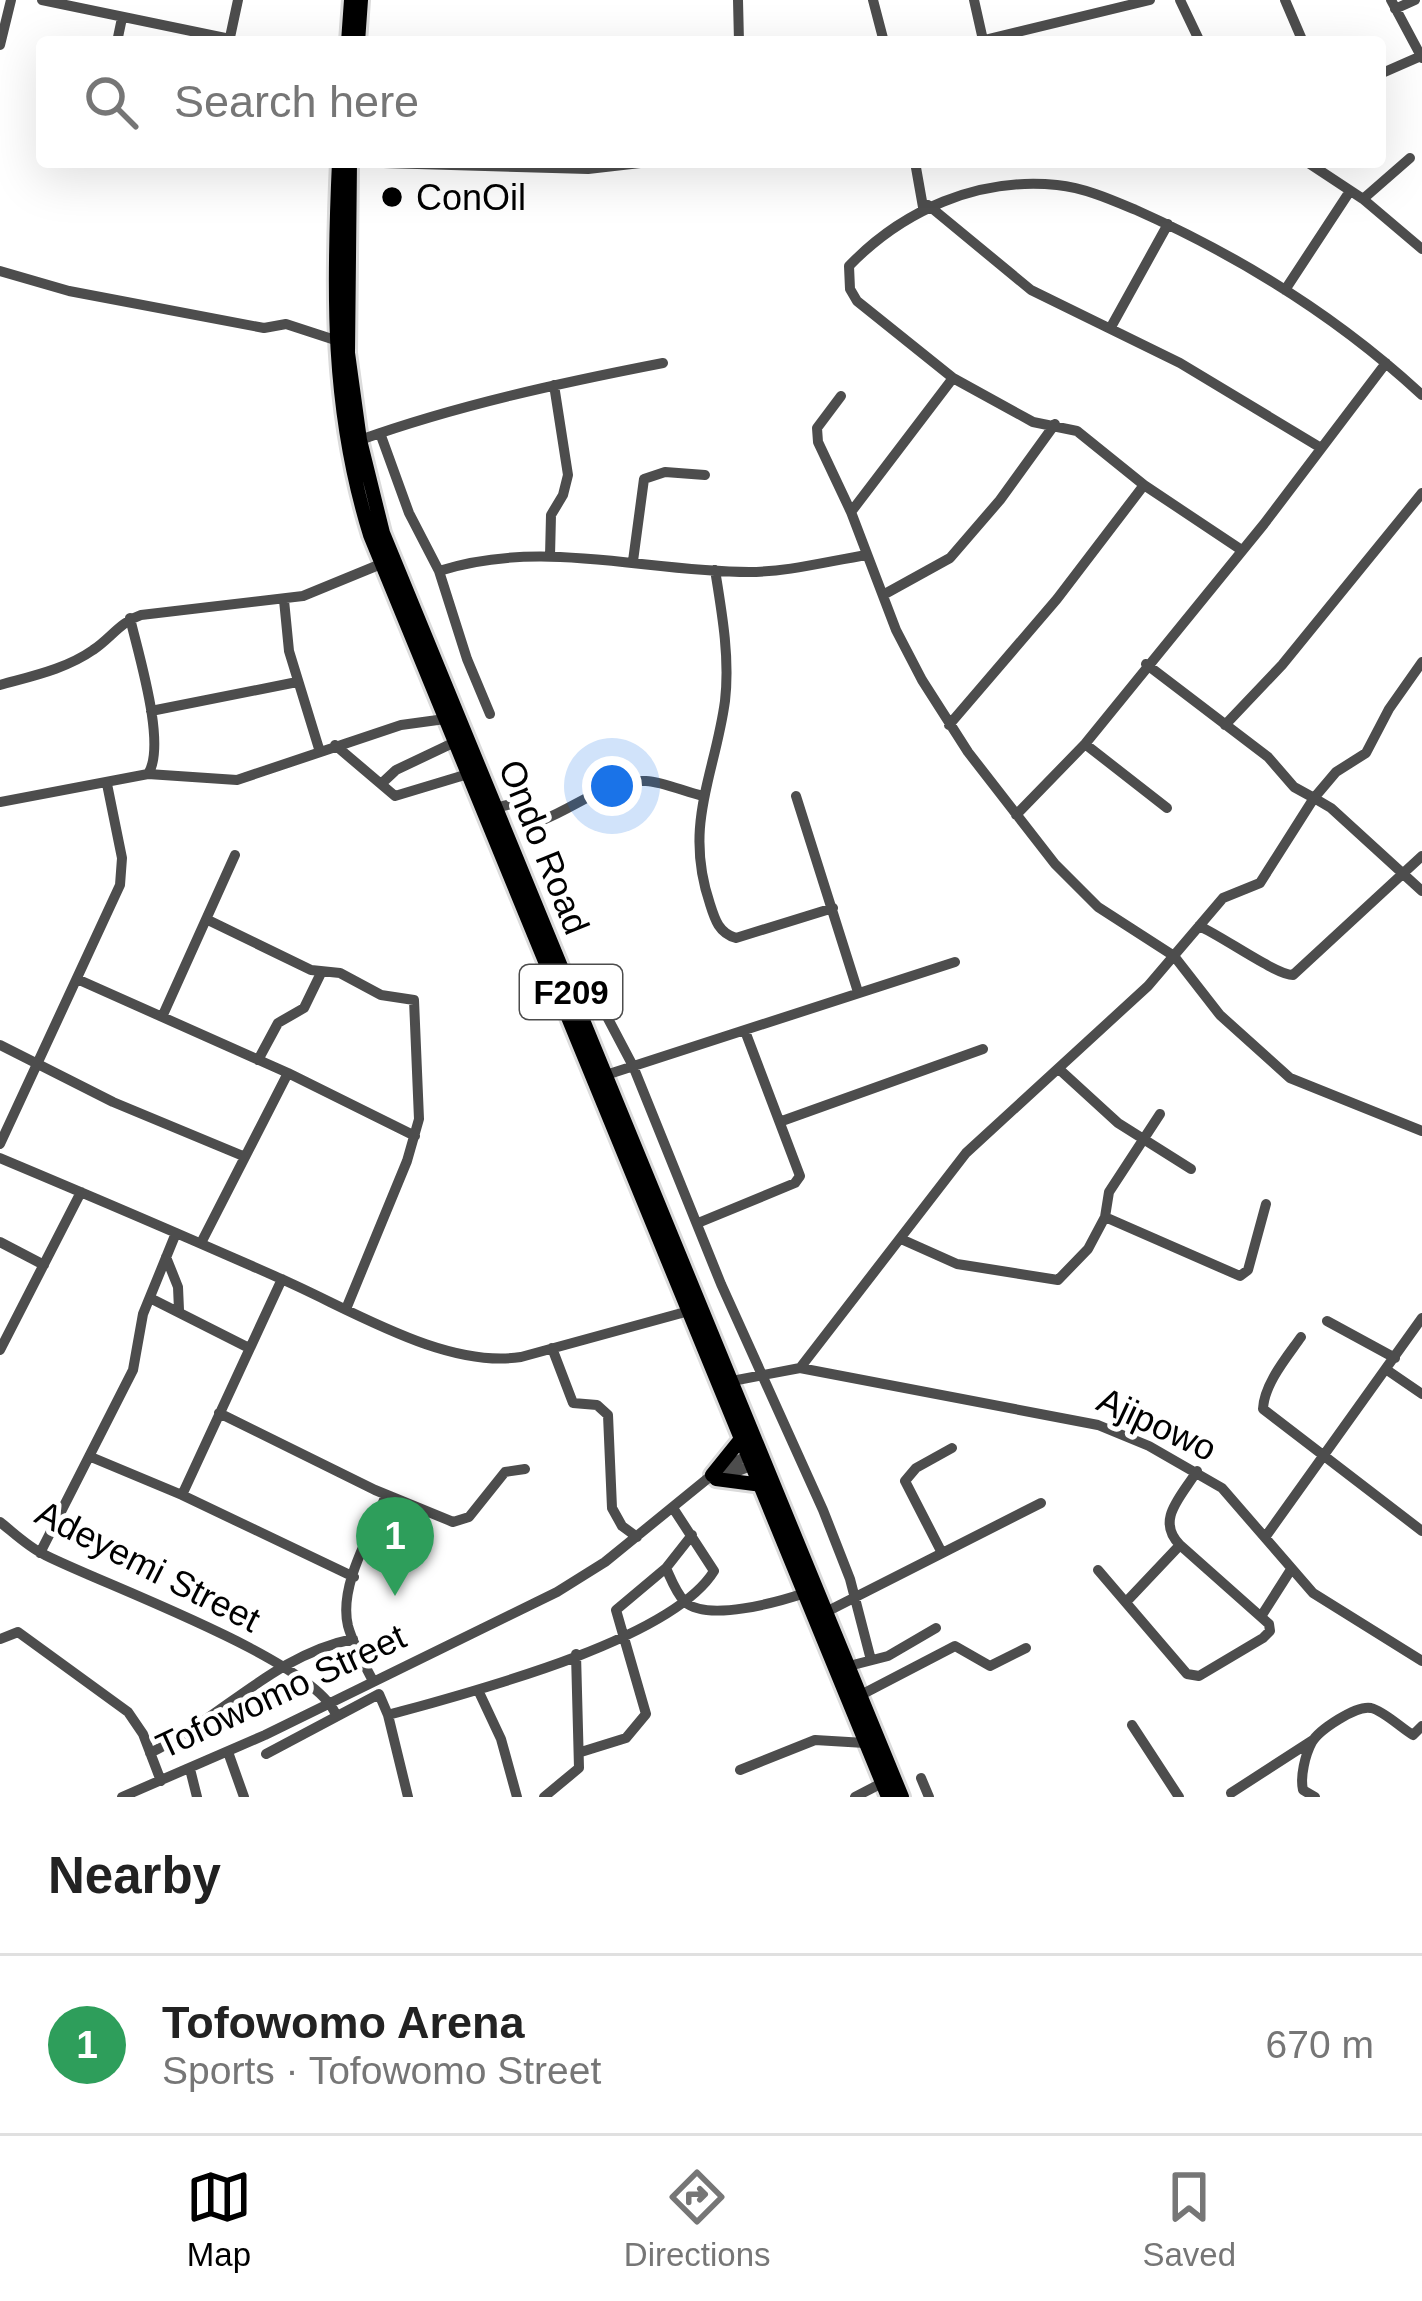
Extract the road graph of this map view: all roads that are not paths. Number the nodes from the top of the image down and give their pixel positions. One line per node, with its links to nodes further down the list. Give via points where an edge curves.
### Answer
1 (11, 0): 28 (street)
2 (42, 0): 16 (street)
3 (238, 0): 19 (street)
4 (351, 0): 20 (main road)
5 (361, 0): 21 (main road)
6 (738, 0): 22 (street)
7 (873, 0): 23 (street)
8 (974, 0): 24 (street)
9 (1077, 0): 15 (street)
10 (1150, 0): 15 (street)
11 (1180, 0): 26 (street)
12 (1285, 0): 27 (street)
13 (1415, 0): 14 (street)
14 (1393, 4): 29 (street)
15 (1083, 16): 25 (street)
16 (122, 18): 17 (street); 18 (street)
17 (118, 36)
18 (207, 36)
19 (231, 36)
20 (348, 36)
21 (358, 36)
22 (739, 36)
23 (882, 36)
24 (979, 36)
25 (1001, 36)
26 (1197, 36)
27 (1300, 36)
28 (0, 45)
29 (1421, 57): 30 (street)
30 (1386, 72)
31 (1410, 158): 39 (street)
32 (339, 168): 41 (main road, Ondo Road / F209)
33 (349, 168): 41 (main road, Ondo Road / F209)
34 (523, 168): 35 (street)
35 (613, 168)
36 (916, 168): 40 (street)
37 (1315, 168): 38 (street)
38 (1350, 191): 39 (street); 45 (street)
39 (1364, 199): 43 (street)
40 (926, 206): 42 (street, via 1024,183 1061,185); 46 (street, via 1031,290); 50 (street, via 869,245 847,275 857,302)
41 (343, 215): 47 (main road, Ondo Road / F209); 56 (main road, Ondo Road / F209)
42 (1168, 224): 45 (street); 46 (street)
43 (1422, 248)
44 (0, 271): 47 (street, via 130,304 264,328 286,324)
45 (1285, 290): 49 (street)
46 (1111, 327): 57 (street)
47 (335, 340): 66 (main road, Ondo Road / F209, via 349,451)
48 (662, 363): 51 (street)
49 (1386, 363): 52 (street); 57 (street)
50 (952, 378): 54 (street, via 1033,422); 61 (street)
51 (554, 385): 55 (street); 64 (street, via 568,475 551,515)
52 (1422, 395)
53 (841, 396): 61 (street, via 817,434)
54 (1055, 424): 59 (street, via 1077,431); 69 (street, via 950,558)
55 (380, 433): 56 (street); 68 (street)
56 (360, 440): 95 (main road, Ondo Road / F209, via 383,533)
57 (1321, 448): 62 (street)
58 (705, 475): 65 (street, via 644,479)
59 (1144, 485): 62 (street); 76 (street)
60 (1422, 493): 82 (street)
61 (851, 512): 63 (street)
62 (1240, 549): 73 (street)
63 (868, 555): 67 (street); 69 (street)
64 (550, 556): 65 (street); 68 (street, via 504,556)
65 (633, 561): 67 (street)
66 (381, 564): 70 (street); 80 (main road, Ondo Road / F209)
67 (715, 570): 91 (street, via 726,670)
68 (439, 571): 79 (street)
69 (883, 595): 77 (street)
70 (284, 600): 71 (street); 74 (street)
71 (130, 619): 75 (street, via 81,657); 78 (street)
72 (1422, 662): 93 (street, via 1366,753)
73 (1146, 664): 82 (street); 84 (street)
74 (297, 682): 78 (street); 86 (street)
75 (0, 685)
76 (965, 705): 77 (street); 81 (street)
77 (939, 708): 81 (street)
78 (151, 711): 87 (street)
79 (490, 715)
80 (445, 719): 83 (main road, Ondo Road / F209); 85 (street)
81 (949, 725): 97 (street)
82 (1226, 725): 93 (street)
83 (455, 742): 88 (main road, Ondo Road / F209); 90 (street)
84 (1085, 744): 96 (street); 97 (street)
85 (335, 745): 86 (street); 90 (street)
86 (320, 752): 87 (street, via 237,780)
87 (148, 774): 89 (street)
88 (468, 774): 90 (street, via 402,796); 102 (main road, Ondo Road / F209)
89 (107, 784): 94 (street); 109 (street, via 122,873)
90 (381, 784)
91 (703, 796): 95 (street, via 650,781 621,784 545,820 515,803); 103 (street, via 703,882 728,936 749,937)
92 (796, 796): 103 (street)
93 (1314, 797): 100 (street); 105 (street, via 1260,883 1223,898)
94 (0, 802)
95 (495, 808): 102 (main road, Ondo Road / F209)
96 (1167, 808)
97 (1016, 815): 106 (street, via 1098,908)
98 (235, 856): 104 (street)
99 (1422, 856): 100 (street)
100 (1402, 875): 101 (street); 105 (street, via 1293,975)
101 (1422, 892)
102 (529, 906): 111 (main road, Ondo Road / F209); 149 (main road, Ondo Road / F209)
103 (833, 908): 110 (street)
104 (208, 920): 108 (street); 112 (street)
105 (1199, 926): 106 (street)
106 (1174, 956): 119 (street); 124 (street, via 1220,1015 1289,1078)
107 (956, 962): 110 (street)
108 (321, 973): 116 (street, via 304,1008 278,1023); 125 (street, via 414,1000)
109 (77, 979): 112 (street); 117 (street)
110 (858, 992): 113 (street)
111 (578, 1009): 118 (street, via 604,1011); 121 (main road, Ondo Road / F209)
112 (162, 1017): 116 (street)
113 (746, 1030): 118 (street); 123 (street)
114 (0, 1045): 117 (street)
115 (983, 1048): 123 (street)
116 (258, 1060): 120 (street)
117 (36, 1064): 127 (street); 128 (street)
118 (633, 1066): 121 (street); 135 (street)
119 (1060, 1070): 126 (street); 137 (street, via 977,1141)
120 (288, 1073): 125 (street); 128 (street)
121 (606, 1075): 145 (main road, Ondo Road / F209)
122 (1160, 1114): 126 (street)
123 (782, 1121): 135 (street, via 799,1180)
124 (1422, 1131)
125 (416, 1136): 147 (street)
126 (1142, 1140): 130 (street); 133 (street, via 1108,1192)
127 (0, 1144)
128 (243, 1156): 134 (street)
129 (0, 1158): 131 (street)
130 (1191, 1169)
131 (81, 1192): 136 (street); 142 (street)
132 (1266, 1204): 133 (street, via 1240,1276)
133 (1105, 1217): 137 (street, via 1088,1249 1055,1281 957,1264)
134 (214, 1221): 139 (street); 140 (street)
135 (698, 1222): 144 (street)
136 (176, 1233): 139 (street); 141 (street)
137 (901, 1239): 157 (street)
138 (0, 1242): 142 (street)
139 (201, 1243): 140 (street)
140 (220, 1252): 143 (street)
141 (166, 1257): 146 (street); 148 (street)
142 (44, 1265): 155 (street)
143 (282, 1279): 147 (street); 153 (street)
144 (721, 1284): 145 (street); 159 (street)
145 (696, 1296): 160 (main road, Ondo Road / F209)
146 (150, 1298): 148 (street); 166 (street, via 133,1370)
147 (346, 1309): 154 (street, via 475,1357)
148 (178, 1310): 153 (street)
149 (689, 1311): 154 (street); 164 (main road, Ondo Road / F209)
150 (1422, 1318): 156 (street)
151 (1327, 1321): 156 (street)
152 (1301, 1337): 165 (street, via 1262,1406)
153 (249, 1348): 162 (street)
154 (552, 1348): 179 (street, via 573,1403 608,1415 612,1508)
155 (0, 1350)
156 (1395, 1358): 158 (street)
157 (800, 1368): 159 (street, Ajipowo); 168 (street, Ajipowo, via 1083,1419)
158 (1387, 1370): 161 (street); 165 (street)
159 (762, 1375): 160 (street, Ajipowo); 188 (street)
160 (732, 1381): 164 (main road, Ondo Road / F209)
161 (1422, 1394)
162 (219, 1413): 171 (street); 172 (street)
163 (952, 1448): 182 (street, via 905,1481)
164 (753, 1454): 169 (main road); 169 (street, Tofowomo Street); 170 (main road, Ondo Road / F209); 191 (main road, Ondo Road / F209)
165 (1326, 1456): 176 (street); 178 (street)
166 (91, 1457): 171 (street); 181 (street)
167 (525, 1469): 172 (street, via 499,1477 459,1523)
168 (1196, 1471): 178 (street, Ajipowo); 180 (street, via 1168,1520)
169 (711, 1479): 170 (main road); 174 (street, Tofowomo Street)
170 (761, 1485): 187 (main road, Ondo Road / F209)
171 (182, 1495): 186 (street)
172 (386, 1495): 186 (street)
173 (1041, 1503): 182 (street)
174 (674, 1508): 177 (street); 179 (street, Tofowomo Street)
175 (0, 1522): 181 (street, Adeyemi Street)
176 (1422, 1531)
177 (692, 1535): 183 (street); 189 (street, via 714,1575)
178 (1266, 1536): 185 (street, Ajipowo)
179 (637, 1537): 203 (street, Tofowomo Street, via 557,1592)
180 (1180, 1545): 190 (street); 192 (street)
181 (40, 1553): 202 (street, Adeyemi Street)
182 (942, 1553): 188 (street)
183 (666, 1568): 189 (street); 194 (street, via 618,1606)
184 (1098, 1570): 190 (street)
185 (1290, 1570): 192 (street); 200 (street, Ajipowo)
186 (354, 1577): 196 (street, via 346,1612)
187 (805, 1593): 189 (street, via 716,1611); 205 (main road, Ondo Road / F209)
188 (856, 1598): 191 (street); 199 (street)
189 (683, 1601): 194 (street)
190 (1127, 1601): 192 (street, via 1194,1677 1264,1638 1270,1631)
191 (826, 1612): 201 (main road, Ondo Road / F209)
192 (1262, 1615)
193 (936, 1628): 199 (street)
194 (621, 1636): 198 (street); 214 (street, via 646,1714 626,1738)
195 (0, 1639): 215 (street, via 19,1631 103,1691 137,1723)
196 (353, 1639): 202 (street); 203 (street)
197 (1026, 1648): 205 (street, via 990,1666 955,1646)
198 (576, 1654): 204 (street); 214 (street)
199 (871, 1660): 201 (street)
200 (1422, 1661)
201 (849, 1666): 205 (main road, Ondo Road / F209)
202 (281, 1667): 206 (street, Adeyemi Street); 215 (street)
203 (372, 1679): 206 (street, Tofowomo Street)
204 (478, 1690): 208 (street); 227 (street)
205 (854, 1698): 212 (main road, Ondo Road / F209); 230 (main road, Ondo Road / F209)
206 (331, 1702): 207 (street); 213 (street, Tofowomo Street)
207 (336, 1715): 208 (street, via 376,1693); 216 (street)
208 (388, 1715): 226 (street)
209 (1132, 1725): 232 (street)
210 (1419, 1735): 211 (street, via 1365,1707)
211 (1313, 1740): 222 (street); 233 (street, via 1301,1786)
212 (866, 1743): 218 (street, via 814,1740); 221 (main road, Ondo Road / F209)
213 (228, 1752): 217 (street, Tofowomo Street); 225 (street)
214 (580, 1752): 228 (street, via 577,1772)
215 (150, 1754): 220 (street)
216 (266, 1754)
217 (190, 1769): 220 (street, Tofowomo Street); 224 (street)
218 (740, 1770)
219 (921, 1778): 231 (street)
220 (161, 1780): 223 (street, Tofowomo Street)
221 (885, 1790): 229 (street)
222 (1231, 1792)
223 (122, 1797)
224 (197, 1797)
225 (244, 1797)
226 (408, 1797)
227 (517, 1797)
228 (544, 1797)
229 (855, 1797)
230 (902, 1797)
231 (929, 1797)
232 (1179, 1797)
233 (1316, 1797)

